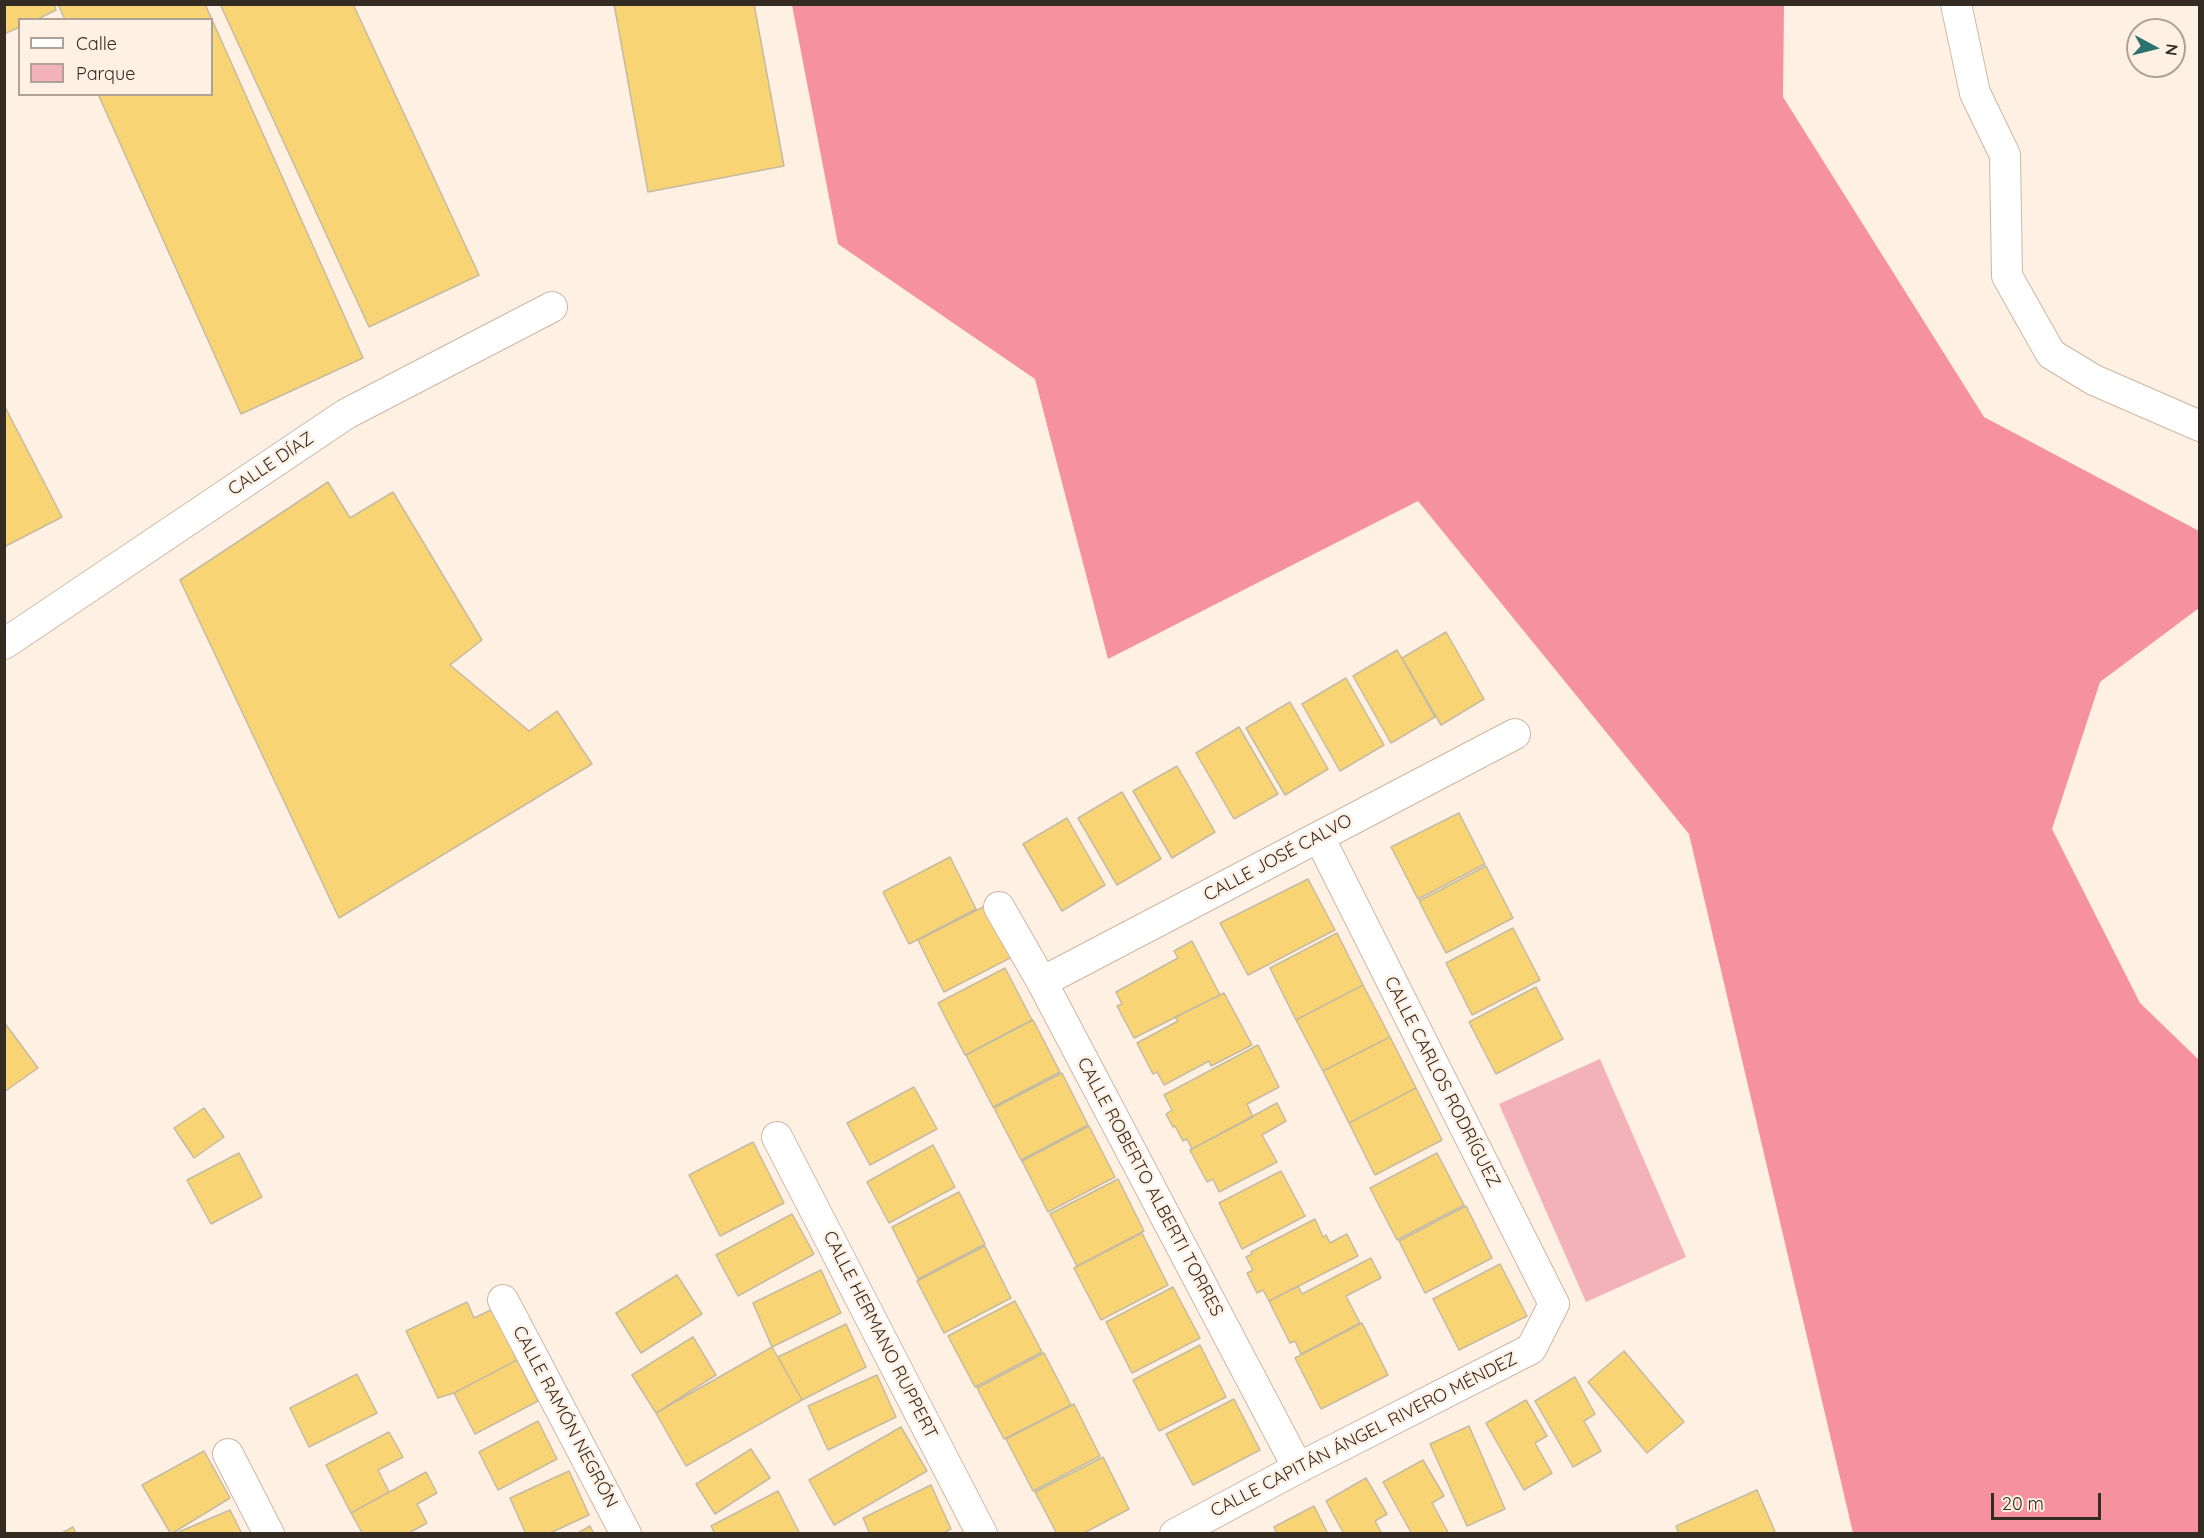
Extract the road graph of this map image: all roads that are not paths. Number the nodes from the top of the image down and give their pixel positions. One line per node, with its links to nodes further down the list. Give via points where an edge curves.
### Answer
1 (1956, 4): 3 (street, via 1975,93 2005,155 2007,276 2051,354 2094,380)
2 (552, 307): 4 (street, CALLE DÍAZ, via 346,414)
3 (2199, 426)
4 (4, 644)
5 (1515, 734): 6 (street, CALLE JOSÉ CALVO)
6 (1319, 837): 8 (street, CALLE JOSÉ CALVO); 11 (street, CALLE CARLOS RODRÍGUEZ, via 1554,1304)
7 (999, 907): 8 (street, CALLE ROBERTO ALBERTI TORRES)
8 (1042, 982): 13 (street, CALLE ROBERTO ALBERTI TORRES)
9 (777, 1137): 16 (street, CALLE HERMANO RUPPERT)
10 (503, 1300): 15 (street, CALLE RAMÓN NEGRÓN)
11 (1542, 1327): 13 (street, CALLE CAPITÁN ÁNGEL RIVERO MÉNDEZ, via 1531,1349)
12 (228, 1454): 14 (street)
13 (1298, 1468): 17 (street, CALLE CAPITÁN ÁNGEL RIVERO MÉNDEZ)
14 (269, 1533)
15 (626, 1533)
16 (982, 1533)
17 (1175, 1533)

